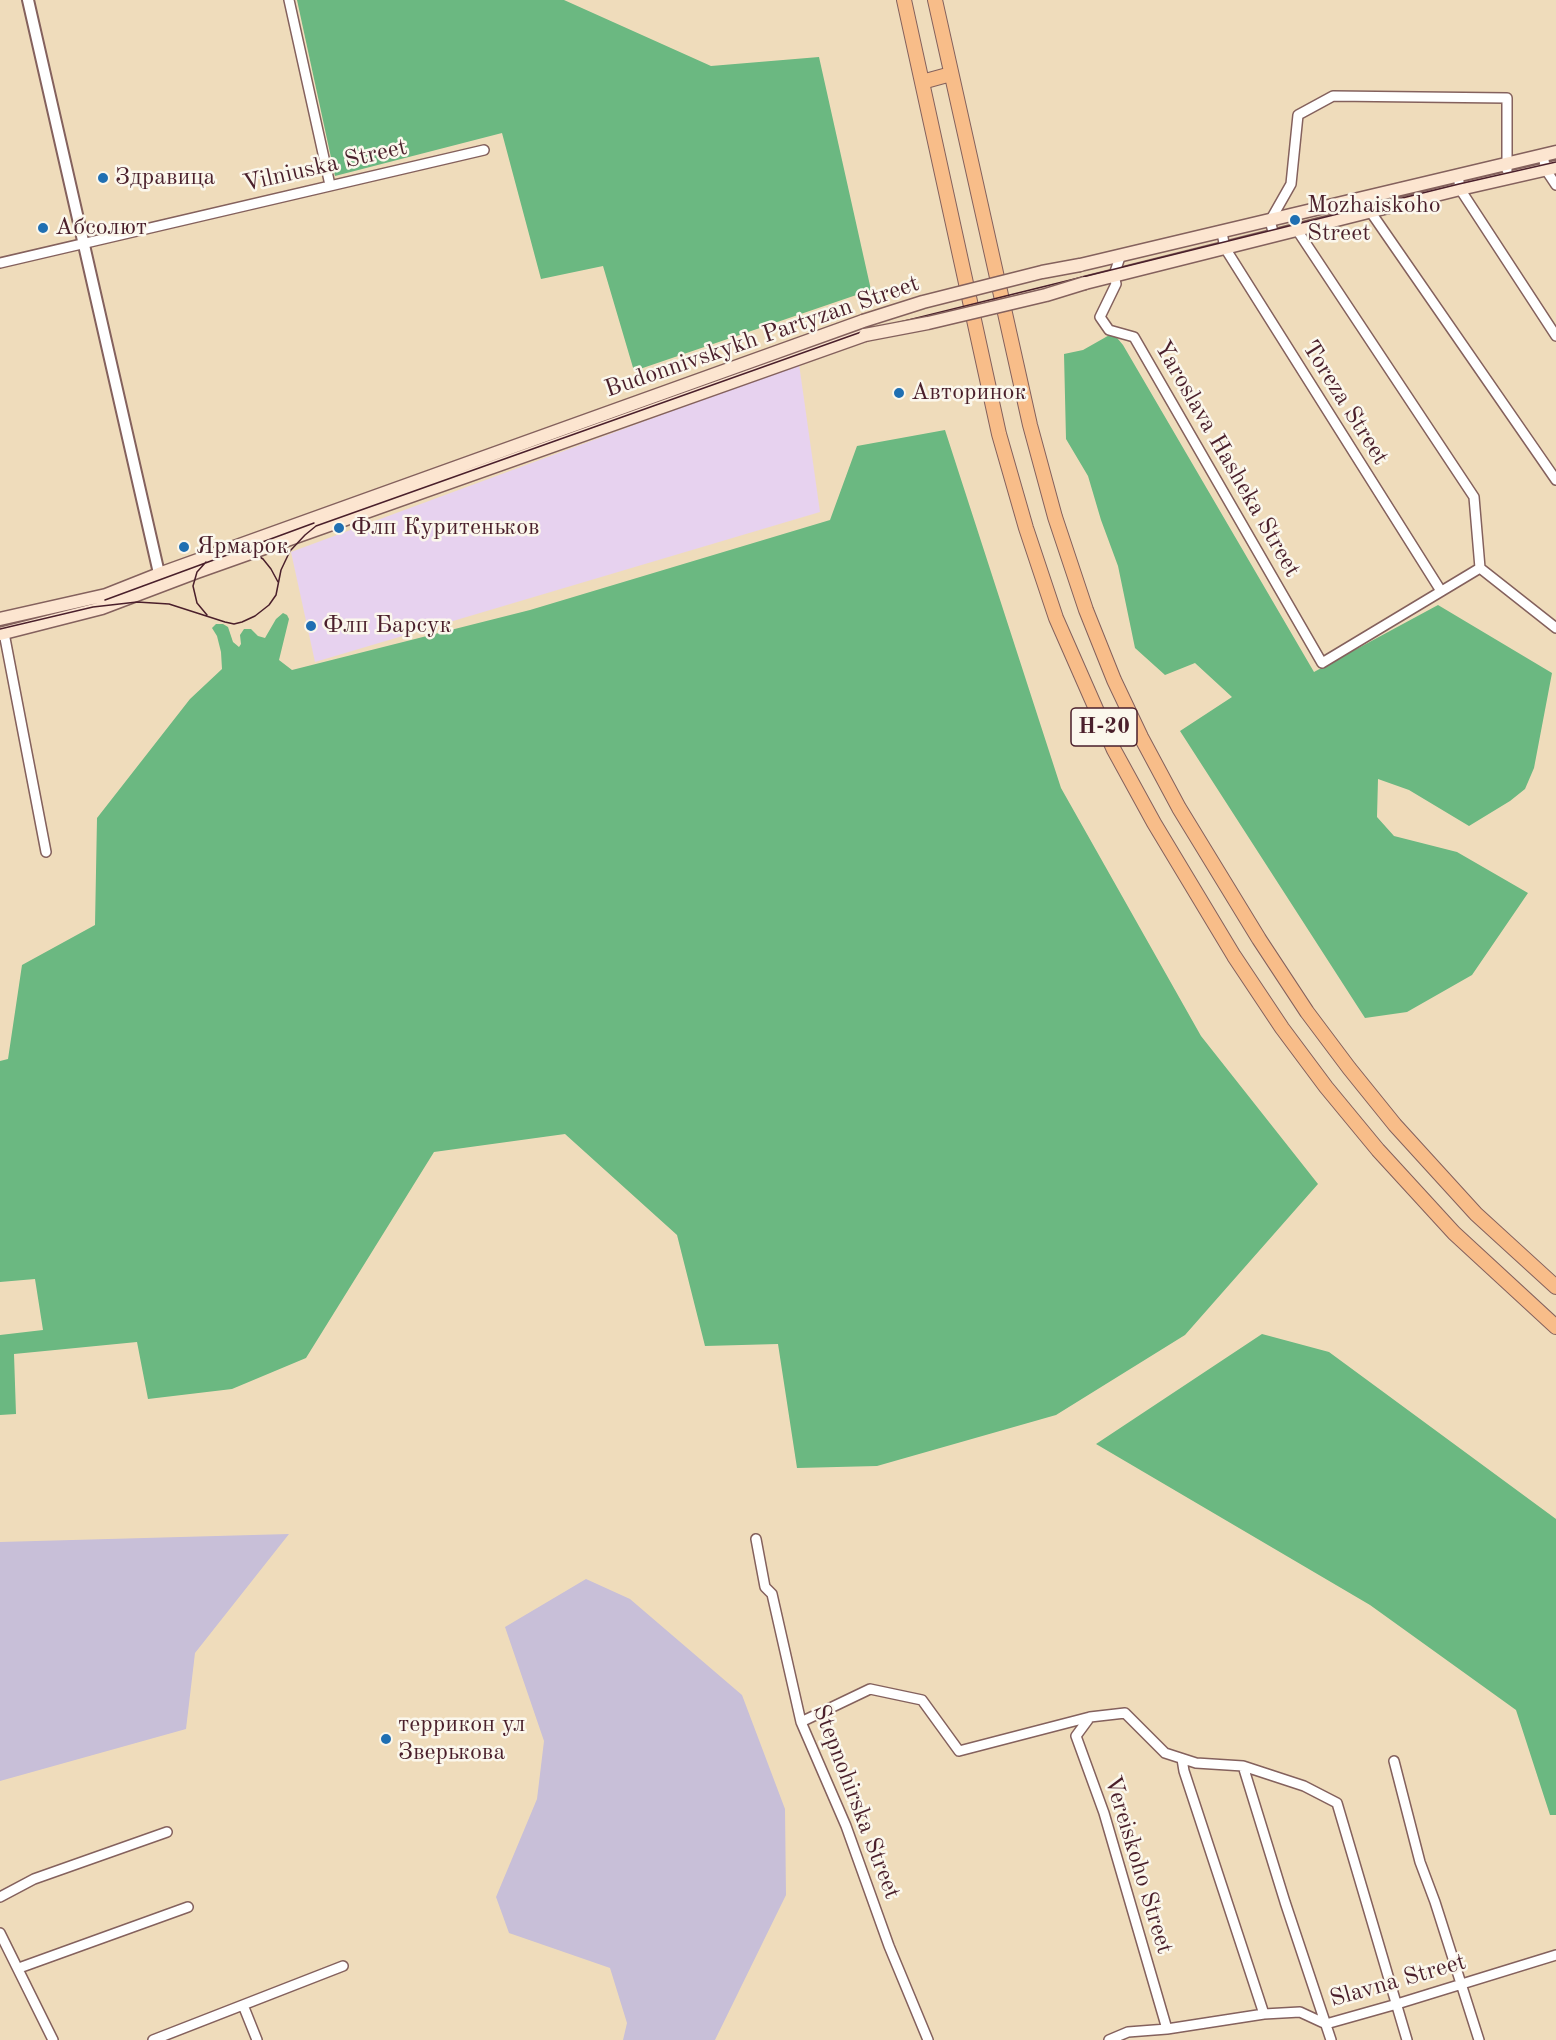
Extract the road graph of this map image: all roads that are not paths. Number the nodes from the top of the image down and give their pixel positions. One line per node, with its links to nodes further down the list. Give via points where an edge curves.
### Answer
1 (28, 0): 24 (street)
2 (289, 0): 14 (street)
3 (904, 0): 6 (main road, Н-20)
4 (935, 0): 5 (main road, Н-20)
5 (951, 75): 6 (main road); 38 (main road, Н-20, via 1030,426 1055,517 1086,610 1141,737 1179,808 1259,939 1349,1068 1476,1214)
6 (922, 82): 39 (main road, Н-20, via 999,434 1026,528 1056,618 1114,750 1234,956 1326,1087 1454,1233)
7 (484, 150): 14 (street, Vilniuska Street)
8 (1556, 152): 9 (main road, Budonnivskykh Partyzan Street)
9 (1543, 156): 10 (main road, Budonnivskykh Partyzan Street); 11 (street)
10 (1506, 165): 12 (main road, Budonnivskykh Partyzan Street); 13 (street); 20 (street, via 1507,98 1333,96 1298,115 1291,184)
11 (1551, 169): 13 (main road, Budonnivskykh Partyzan Street); 15 (street)
12 (1458, 175): 16 (street); 17 (main road, Budonnivskykh Partyzan Street)
13 (1509, 178): 16 (main road, Budonnivskykh Partyzan Street)
14 (330, 185): 24 (street, Vilniuska Street)
15 (1556, 185)
16 (1460, 189): 18 (main road, Budonnivskykh Partyzan Street); 29 (street)
17 (1368, 197): 18 (street); 19 (main road, Budonnivskykh Partyzan Street)
18 (1370, 211): 21 (main road, Budonnivskykh Partyzan Street); 30 (street)
19 (1294, 215): 20 (main road, Budonnivskykh Partyzan Street); 21 (street)
20 (1270, 221): 22 (main road, Budonnivskykh Partyzan Street); 23 (street)
21 (1296, 230): 23 (main road, Budonnivskykh Partyzan Street); 31 (street, via 1474,497)
22 (1222, 233): 25 (street, Toreza Street); 26 (main road, Budonnivskykh Partyzan Street)
23 (1274, 235): 25 (main road, Budonnivskykh Partyzan Street)
24 (84, 242): 27 (street, Vilniuska Street); 32 (street)
25 (1225, 248): 28 (main road, Budonnivskykh Partyzan Street); 33 (street, Toreza Street)
26 (1120, 256): 28 (street, Yaroslava Hasheka Street); 32 (main road, Budonnivskykh Partyzan Street, bridge, via 923,302 863,321)
27 (0, 263)
28 (1114, 274): 32 (main road, Budonnivskykh Partyzan Street, bridge, via 1046,295 865,335); 33 (street, Yaroslava Hasheka Street, via 1116,284 1100,317 1109,330 1134,338 1322,663)
29 (1556, 336)
30 (1556, 480)
31 (1480, 568): 33 (street); 35 (street)
32 (161, 579): 34 (main road, Budonnivskykh Partyzan Street); 36 (main road, Budonnivskykh Partyzan Street, via 102,608)
33 (1441, 591)
34 (0, 619)
35 (1556, 628)
36 (2, 633): 37 (street)
37 (46, 852)
38 (1556, 1287)
39 (1556, 1327)
40 (756, 1539): 42 (street, Stepnohirska Street)
41 (1090, 1717): 42 (street, via 959,1751 922,1700 870,1689); 43 (street, via 1125,1713 1165,1753); 58 (street, Vereiskoho Street, via 1076,1736 1104,1813)
42 (801, 1722): 62 (street, Stepnohirska Street, via 846,1826)
43 (1182, 1759): 45 (street); 56 (street)
44 (1395, 1761): 53 (street, via 1420,1862)
45 (1243, 1766): 54 (street, via 1304,1786 1337,1803); 57 (street)
46 (167, 1832): 47 (street, via 33,1879)
47 (0, 1897)
48 (188, 1906): 52 (street)
49 (0, 1933): 52 (street)
50 (1556, 1955): 53 (street, Slavna Street)
51 (344, 1966): 55 (street)
52 (19, 1968): 59 (street)
53 (1460, 1984): 54 (street, Slavna Street); 66 (street)
54 (1397, 2004): 57 (street, Slavna Street); 65 (street)
55 (243, 2005): 60 (street); 61 (street)
56 (1264, 2014): 57 (street, Slavna Street, via 1300,2012); 58 (street, Slavna Street)
57 (1326, 2024): 64 (street)
58 (1167, 2030): 63 (street, Slavna Street, via 1128,2032)
59 (53, 2040)
60 (153, 2040)
61 (256, 2040)
62 (928, 2040)
63 (1109, 2040)
64 (1331, 2040)
65 (1407, 2040)
66 (1479, 2040)

